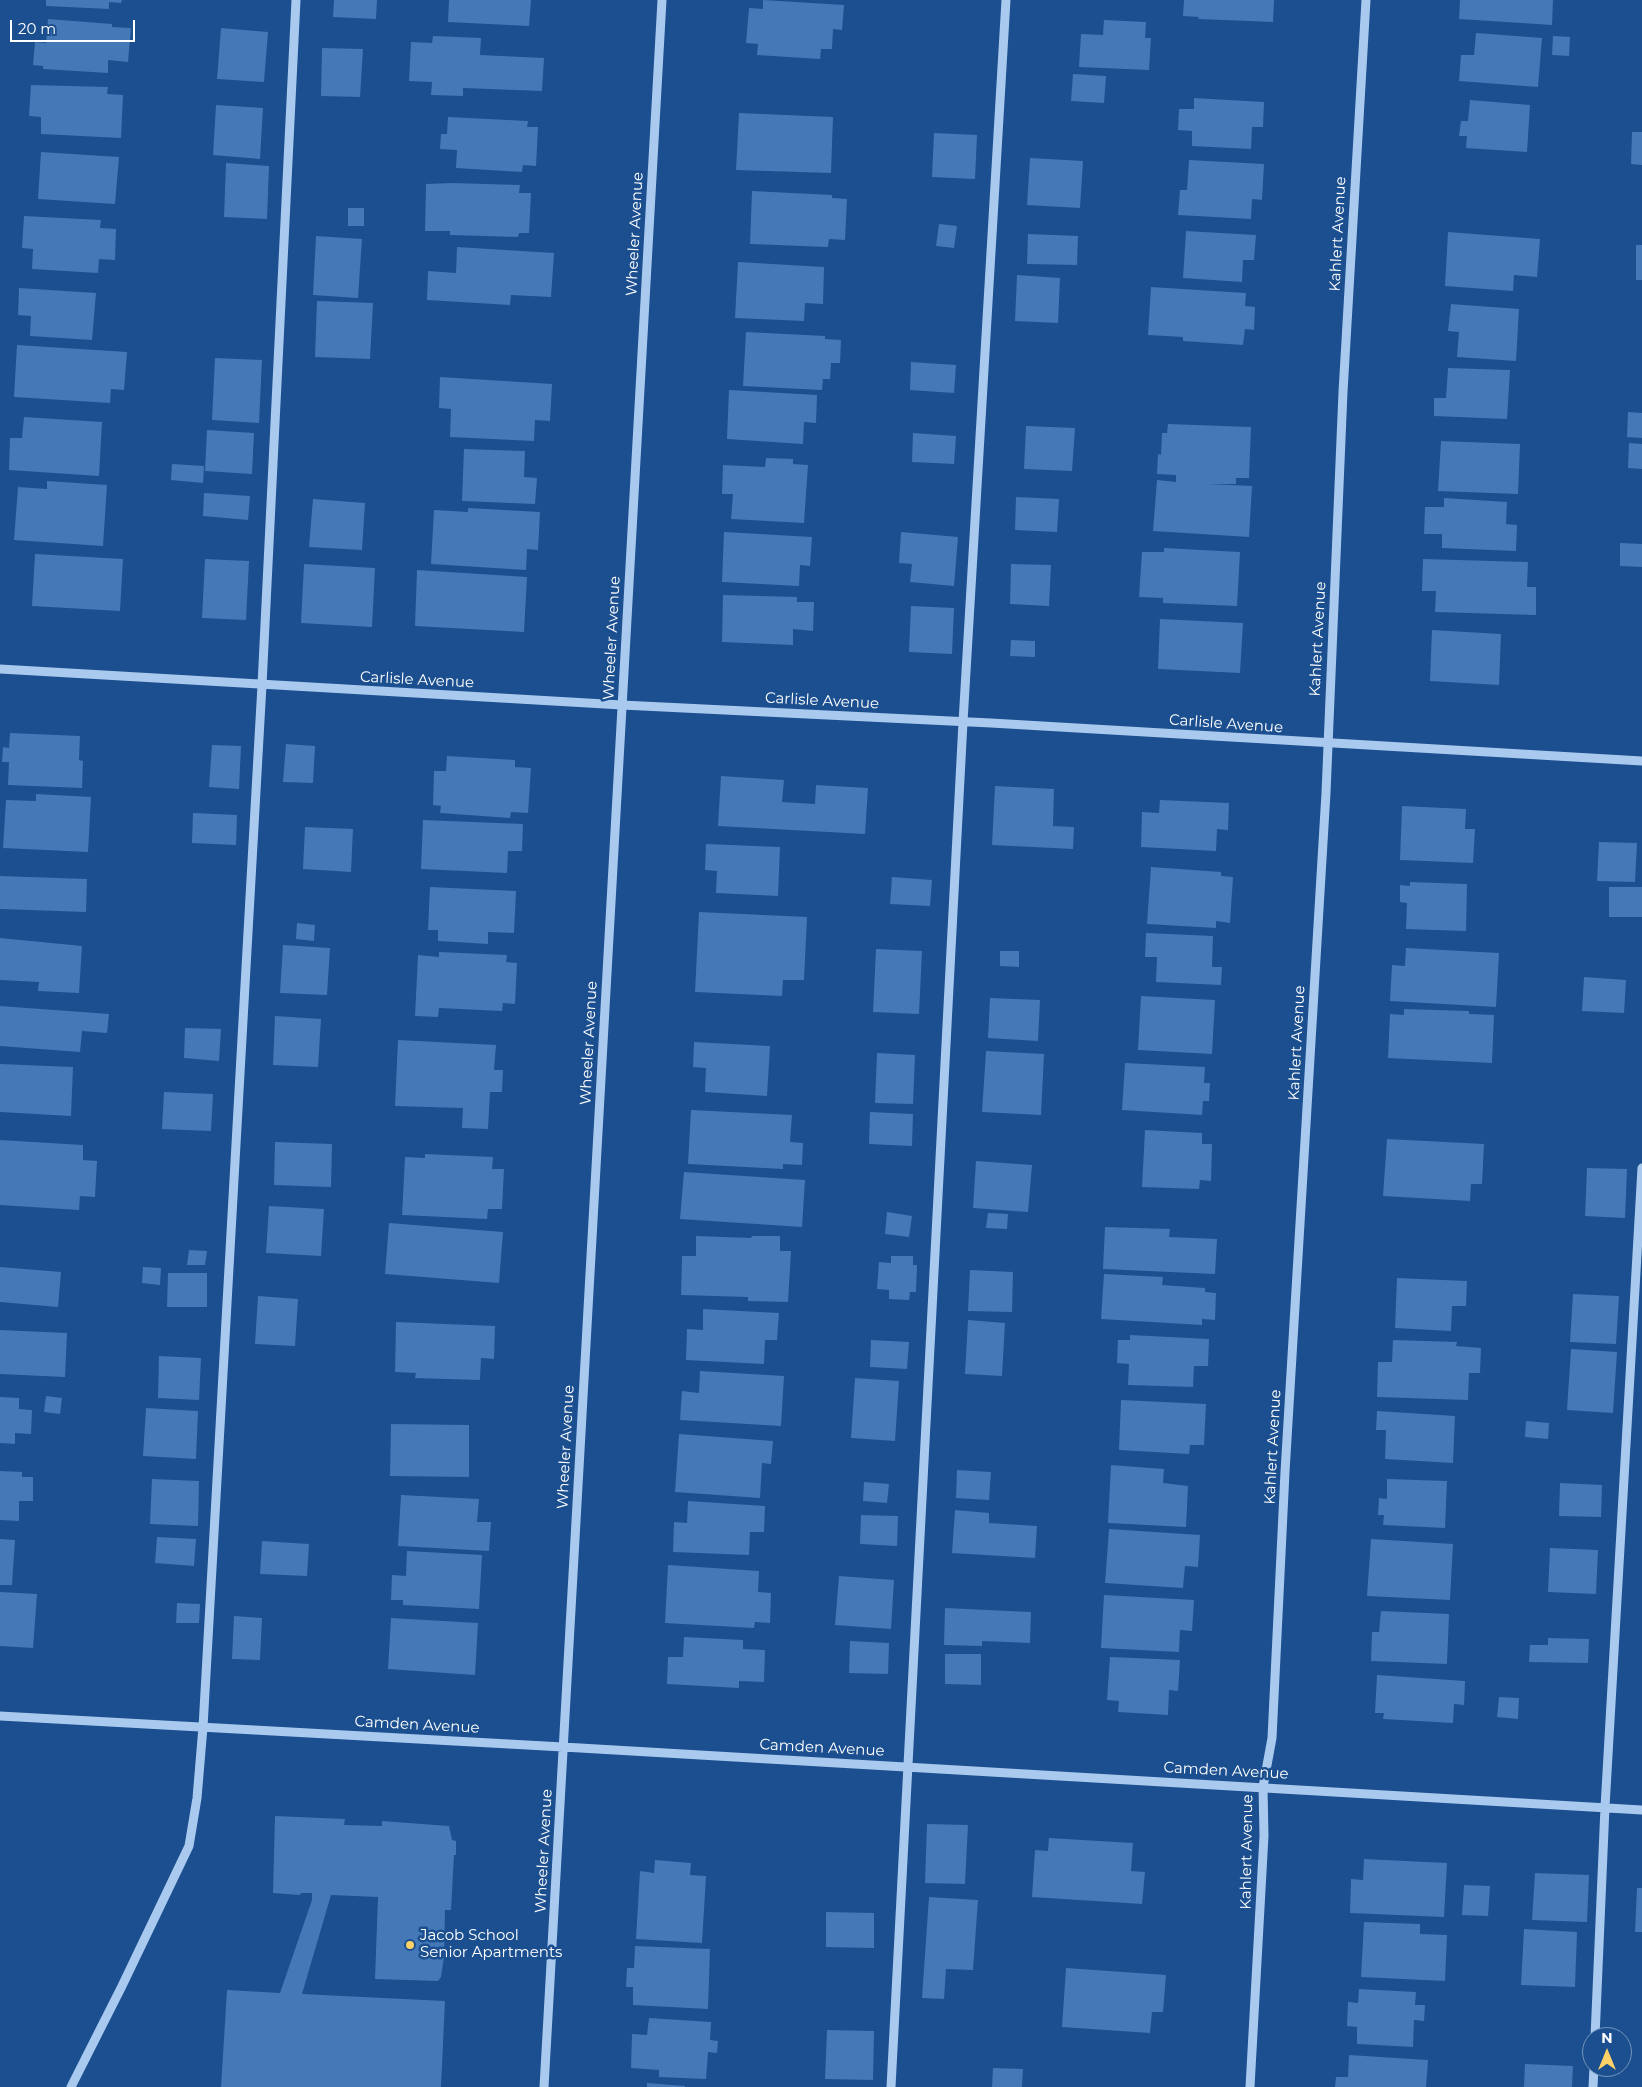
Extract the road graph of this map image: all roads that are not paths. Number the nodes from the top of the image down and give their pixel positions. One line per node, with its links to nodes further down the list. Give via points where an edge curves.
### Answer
1 (296, 0): 6 (street)
2 (662, 0): 7 (street, Wheeler Avenue)
3 (1006, 0): 8 (street)
4 (1366, 0): 9 (street, Kahlert Avenue)
5 (0, 669): 6 (street, Carlisle Avenue)
6 (262, 685): 7 (street, Carlisle Avenue); 13 (street)
7 (622, 705): 8 (street, Carlisle Avenue); 14 (street, Wheeler Avenue)
8 (963, 722): 9 (street, Carlisle Avenue); 15 (street)
9 (1327, 744): 10 (street, Carlisle Avenue); 16 (street, Kahlert Avenue, via 1272,1738)
10 (1642, 761)
11 (1642, 1168): 17 (street)
12 (0, 1716): 13 (street, Camden Avenue)
13 (203, 1727): 14 (street, Camden Avenue); 20 (street, via 189,1846)
14 (563, 1746): 15 (street, Camden Avenue); 21 (street, Wheeler Avenue)
15 (907, 1767): 16 (street, Camden Avenue); 22 (street)
16 (1263, 1787): 17 (street, Camden Avenue); 23 (street, Kahlert Avenue, via 1264,1836)
17 (1604, 1808): 18 (street, Camden Avenue); 19 (street)
18 (1642, 1810)
19 (1595, 2027)
20 (71, 2087)
21 (544, 2087)
22 (891, 2087)
23 (1250, 2087)

